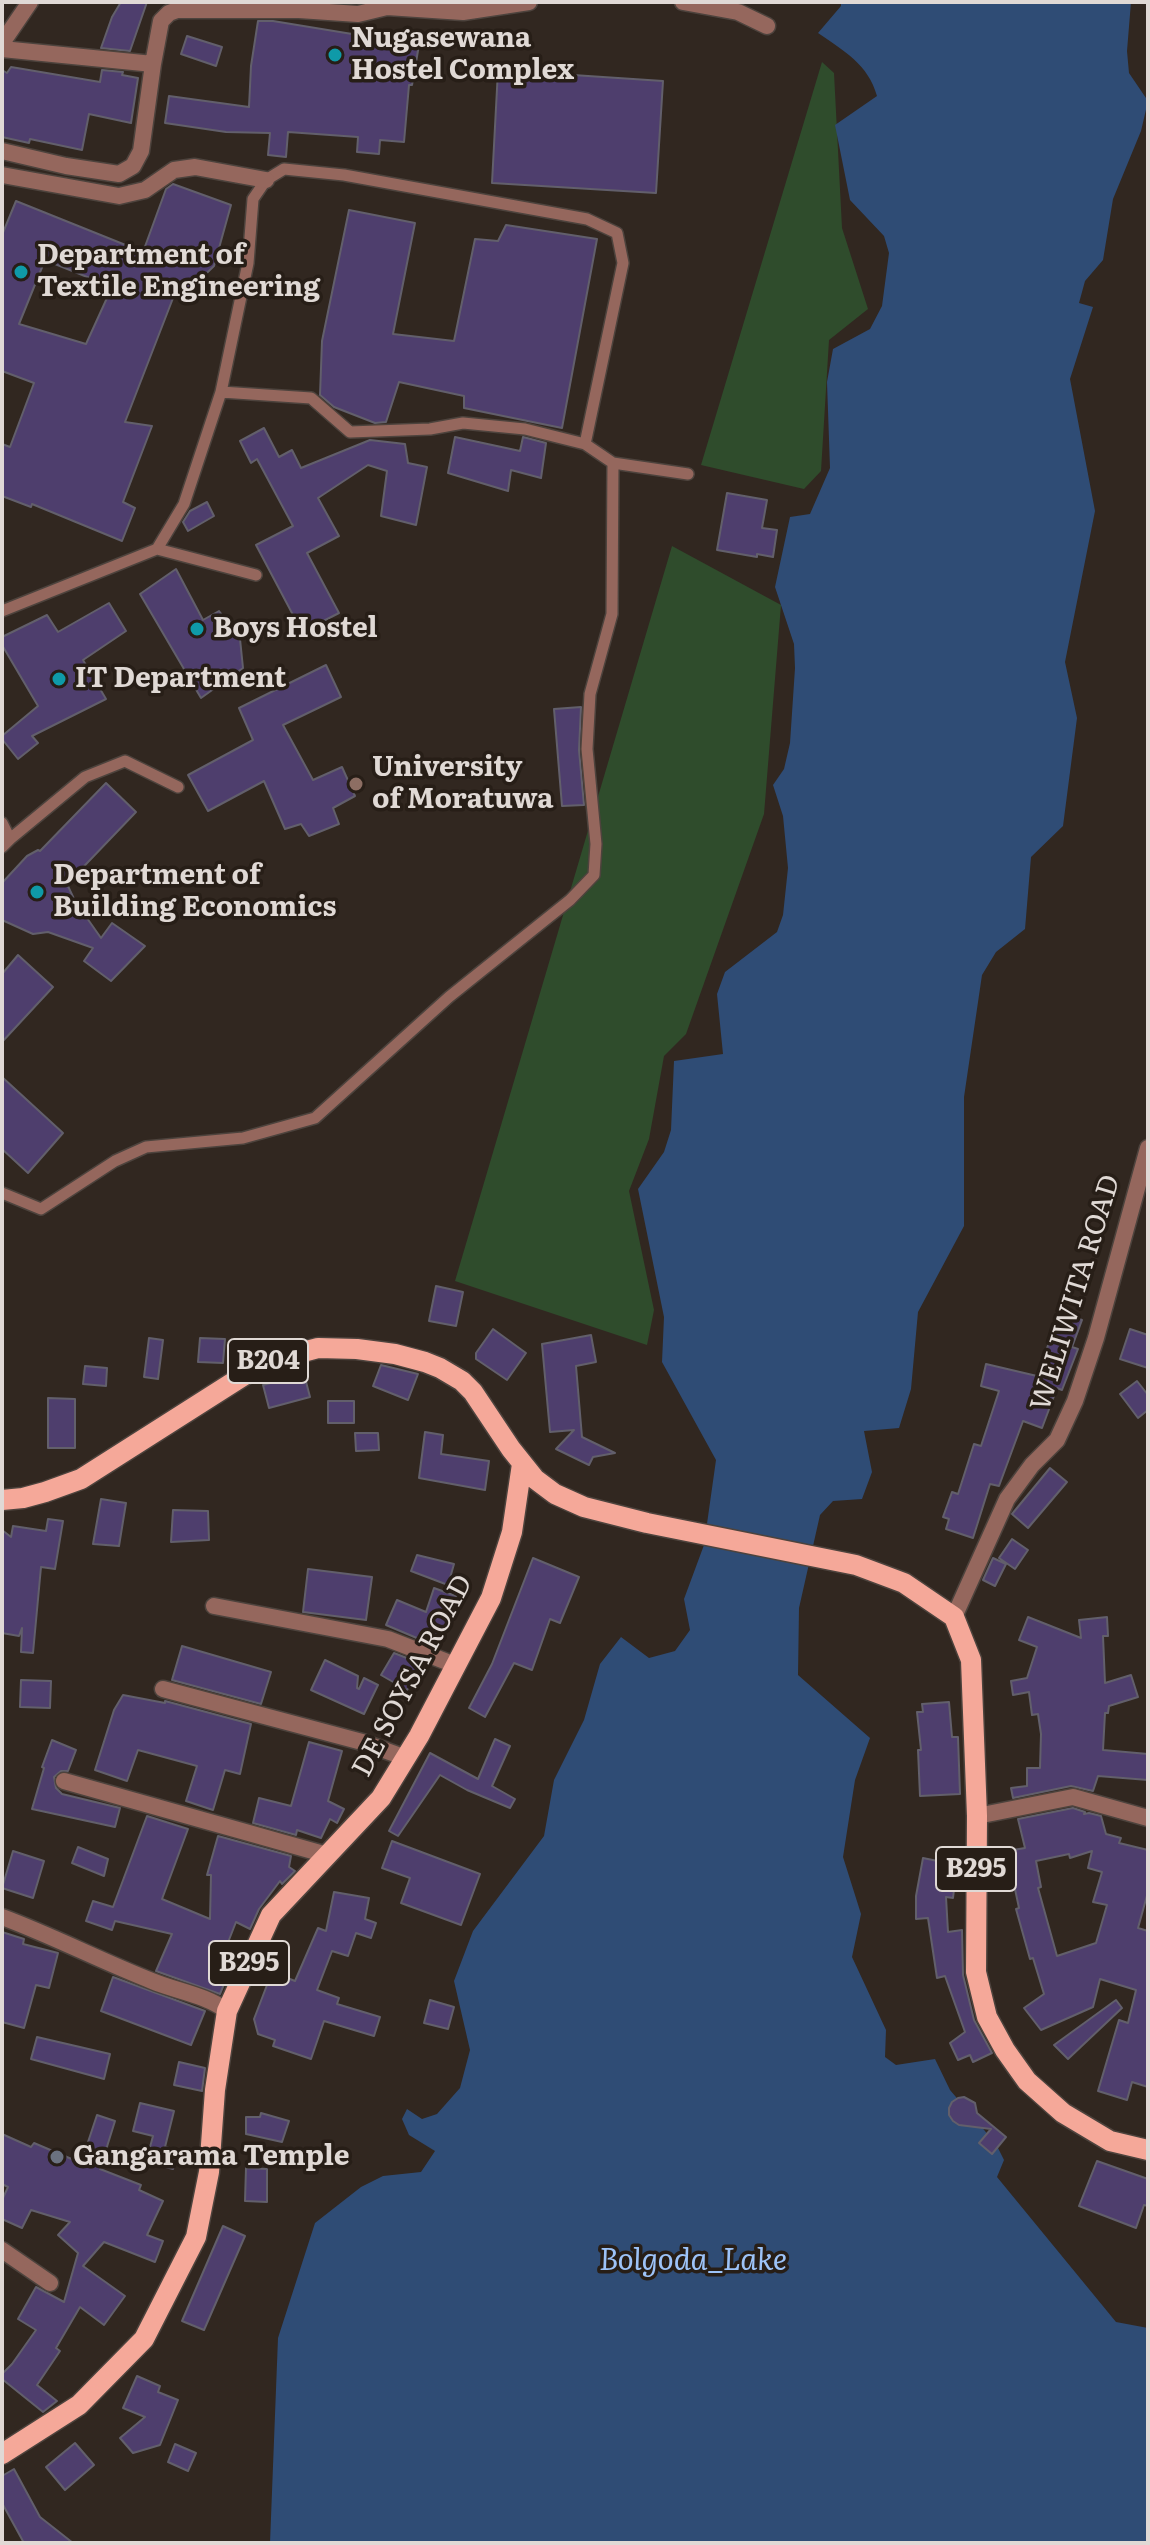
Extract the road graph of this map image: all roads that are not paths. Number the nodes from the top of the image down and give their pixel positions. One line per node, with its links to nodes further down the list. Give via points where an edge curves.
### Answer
1 (30, 2): 7 (street)
2 (529, 2): 4 (street, via 463,12)
3 (683, 2): 6 (street, via 738,12)
4 (388, 4): 5 (street, via 358,14)
5 (215, 6): 8 (street, via 169,13 161,21)
6 (767, 26)
7 (2, 46): 8 (street)
8 (153, 64): 9 (street, via 141,151 133,166 119,174)
9 (2, 151)
10 (2, 175): 11 (street, via 119,196 145,190 174,170 195,167)
11 (266, 180): 12 (lane, via 253,199 248,263); 13 (lane, via 284,169 344,175 587,219 617,233 623,263)
12 (221, 392): 13 (lane, via 311,398 350,432 463,423 525,429); 16 (lane, via 184,504)
13 (585, 444): 14 (lane)
14 (613, 463): 15 (lane); 23 (lane, via 612,614 590,694 587,749 594,875 315,1118 243,1138 146,1147 41,1209)
15 (688, 474)
16 (157, 549): 17 (lane); 18 (lane)
17 (256, 575)
18 (2, 611)
19 (178, 787): 21 (lane, via 125,761 85,777)
20 (2, 823): 21 (lane)
21 (6, 843)
22 (1148, 1148): 27 (street, WELIWITA ROAD, via 1075,1401 1057,1440 1007,1499)
23 (2, 1193)
24 (522, 1464): 25 (main road, B204, via 473,1392 440,1368 395,1354 318,1348 265,1362 81,1479); 27 (main road, via 555,1494 584,1507 856,1565 904,1583); 28 (main road, DE SOYSA ROAD / B295, via 512,1532 491,1598)
25 (2, 1500)
26 (214, 1606): 28 (street, via 388,1639)
27 (954, 1617): 32 (main road, B295, via 971,1660)
28 (455, 1665): 30 (main road, DE SOYSA ROAD / B295)
29 (163, 1689): 30 (street)
30 (406, 1758): 34 (main road, DE SOYSA ROAD / B295, via 381,1798)
31 (64, 1781): 34 (street)
32 (977, 1816): 33 (street, via 1073,1797); 37 (main road, B295, via 976,1972 987,2017 1027,2081 1063,2113 1110,2141)
33 (1148, 1818)
34 (327, 1855): 36 (main road, DE SOYSA ROAD / B295, via 271,1915)
35 (2, 1917): 36 (street)
36 (227, 2011): 40 (main road, DE SOYSA ROAD / B295, via 209,2172 196,2237 144,2339 79,2405)
37 (1148, 2150)
38 (2, 2250): 39 (street)
39 (50, 2283)
40 (2, 2454)

